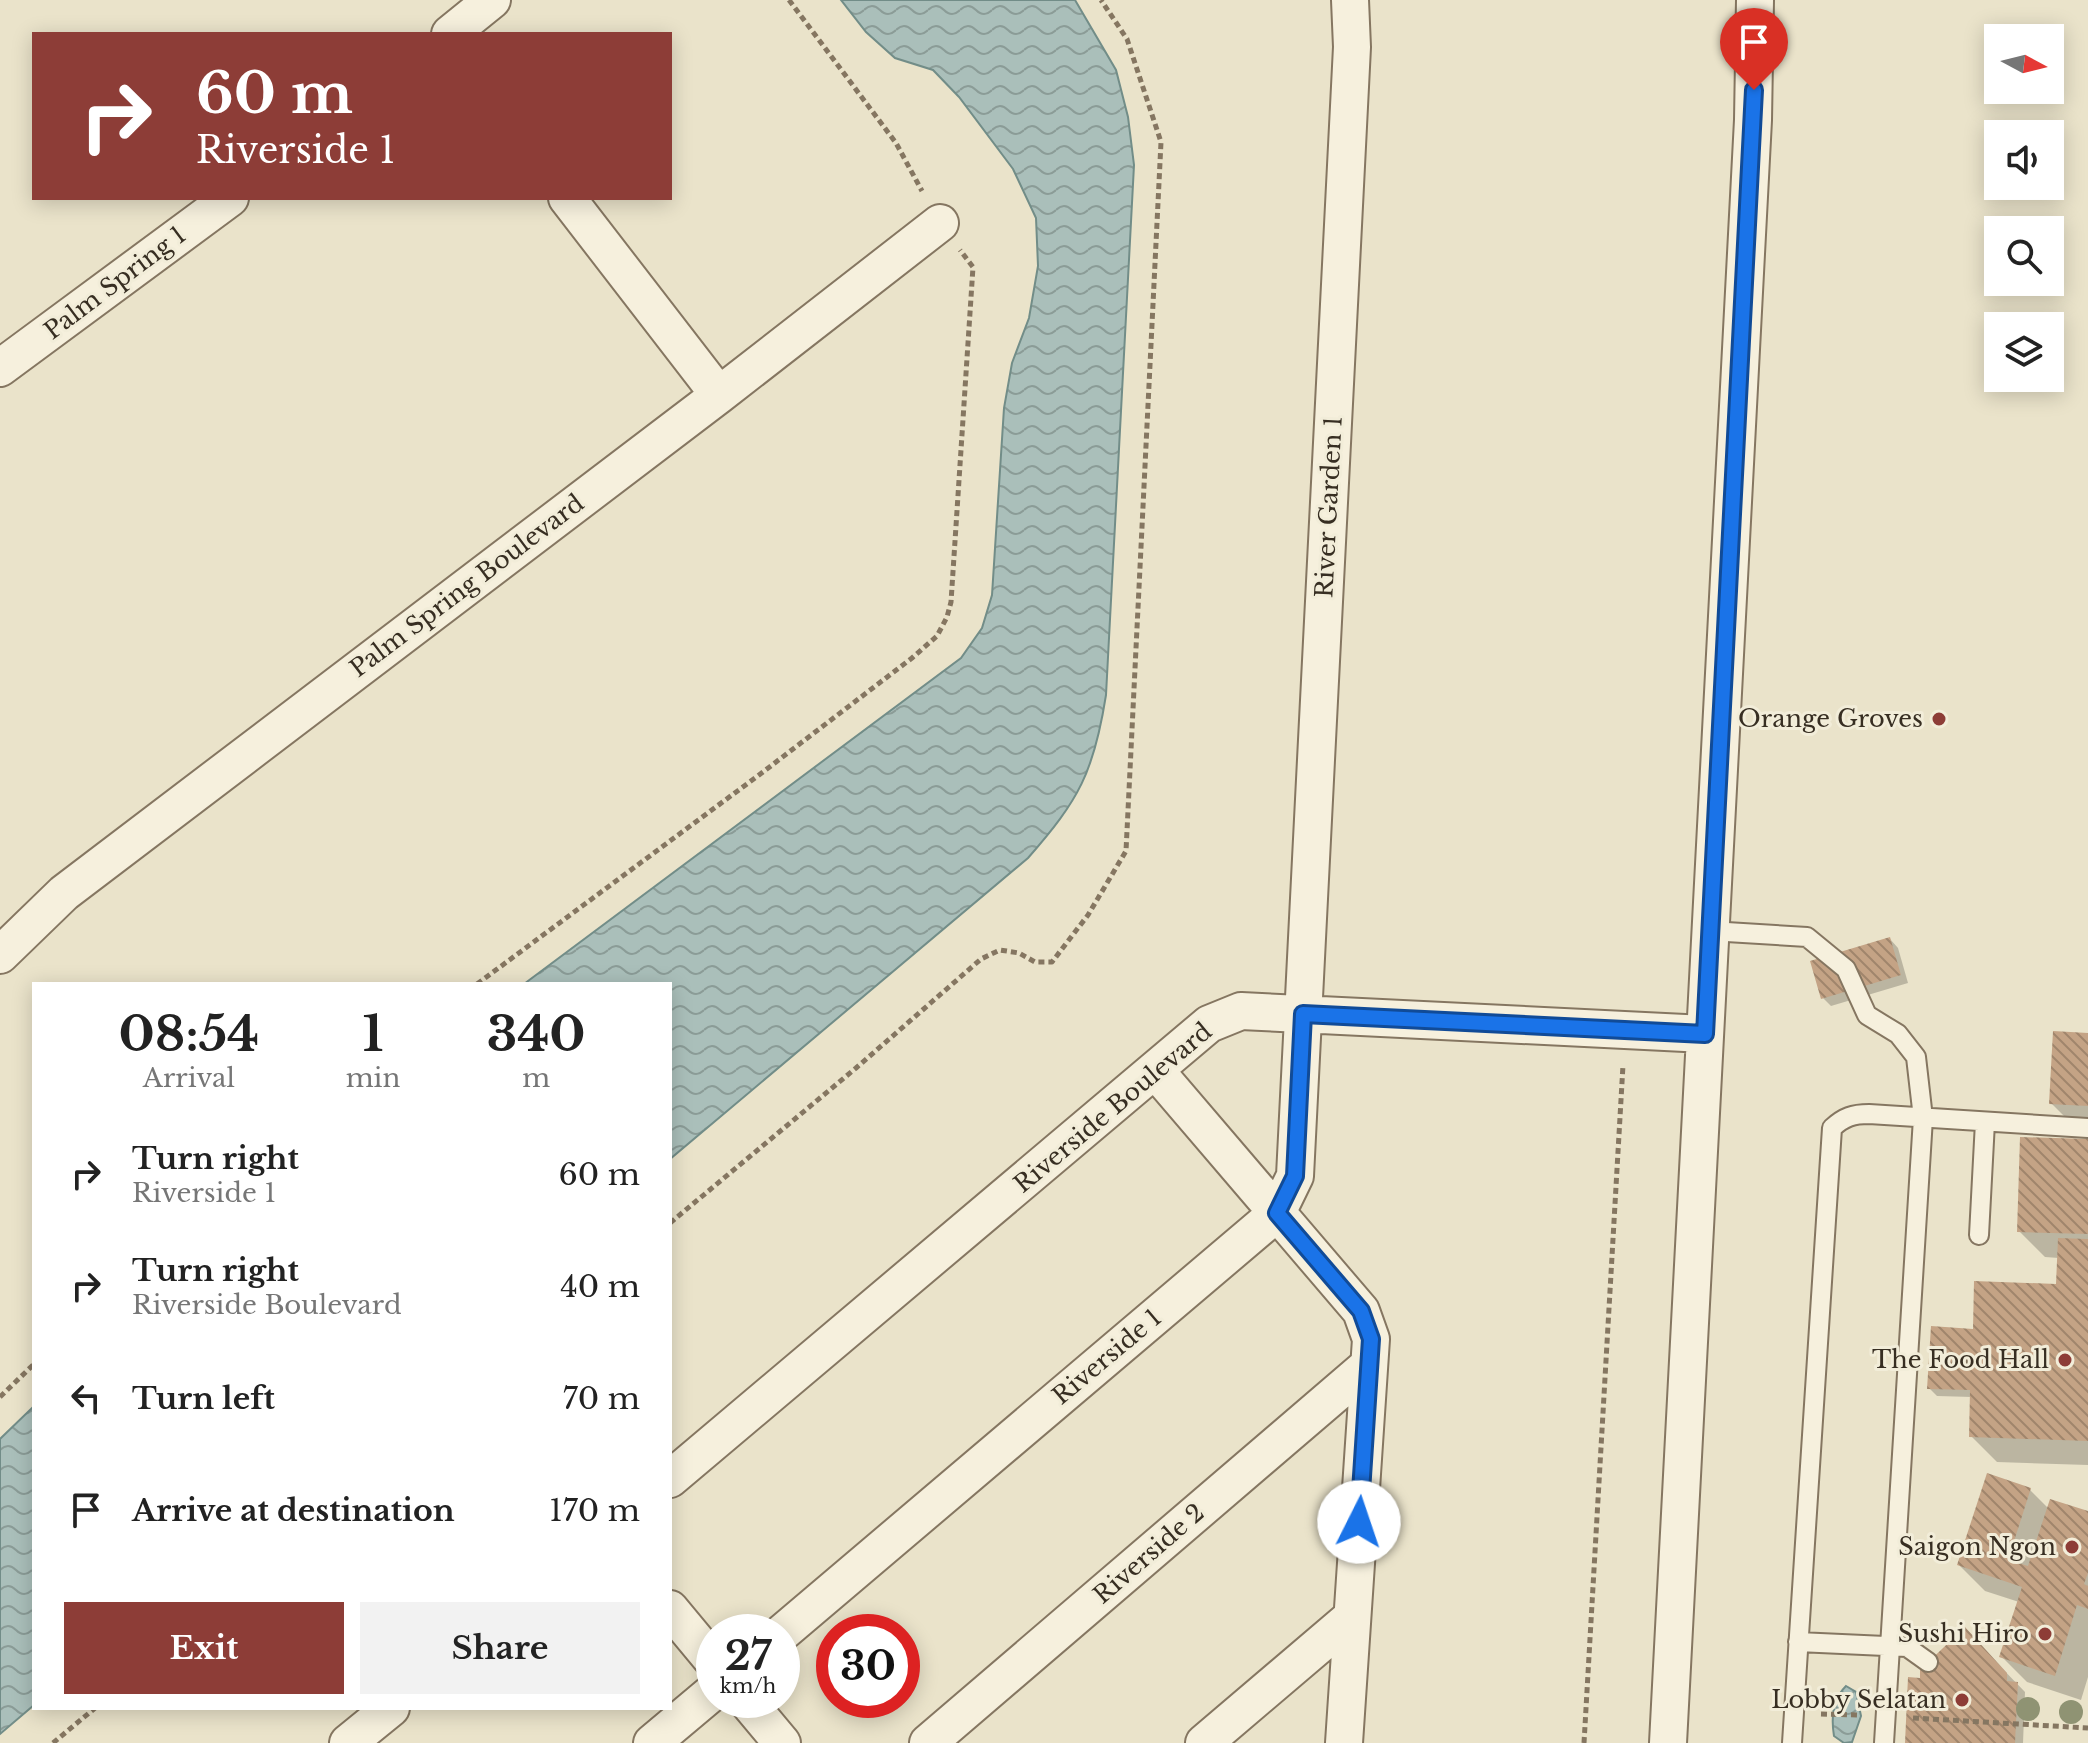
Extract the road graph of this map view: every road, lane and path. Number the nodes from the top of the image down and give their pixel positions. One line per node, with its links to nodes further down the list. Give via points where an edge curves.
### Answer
1 (492, 0): 7 (street)
2 (789, 0): 11 (path, via 896,143)
3 (1101, 0): 25 (path, via 1127,39 1161,142 1126,851 1052,962 1000,950 981,959)
4 (1321, 0): 8 (street)
5 (1350, 0): 8 (street, River Garden 1)
6 (1755, 0): 14 (street)
7 (452, 32)
8 (1352, 47): 17 (street, River Garden 1)
9 (227, 200): 12 (street, Palm Spring 1)
10 (569, 200): 13 (street)
11 (940, 223): 13 (street, Palm Spring Boulevard); 16 (path, via 973,267 951,602 942,628 912,658 771,766)
12 (0, 368)
13 (719, 395): 15 (street, Palm Spring Boulevard, via 64,893)
14 (1710, 931): 19 (street); 21 (lane, via 1807,937 1846,969 1867,1015 1898,1034 1916,1057)
15 (0, 955)
16 (480, 982)
17 (1303, 1014): 18 (street, Riverside Boulevard); 20 (street, Riverside Boulevard, via 1241,1011 1209,1024); 24 (street, Riverside 1, via 1295,1176)
18 (1625, 1030): 19 (street, Riverside Boulevard); 54 (path)
19 (1705, 1034): 55 (street)
20 (1155, 1070): 24 (street); 32 (street, Riverside Boulevard)
21 (1923, 1118): 22 (lane); 27 (lane); 37 (lane, via 1852,1115 1832,1128)
22 (1985, 1122): 23 (lane); 26 (lane)
23 (2088, 1128)
24 (1277, 1213): 29 (street, via 1361,1311 1371,1339); 35 (street, Riverside 1)
25 (672, 1221)
26 (1979, 1235)
27 (1908, 1359): 28 (path); 38 (lane)
28 (1971, 1362)
29 (1369, 1365): 34 (street); 51 (street, Riverside 2)
30 (32, 1366): 31 (path)
31 (0, 1397)
32 (672, 1477)
33 (672, 1611): 36 (street)
34 (1352, 1617): 52 (street); 53 (street)
35 (800, 1618)
36 (696, 1640)
37 (1798, 1642): 38 (lane); 43 (lane)
38 (1891, 1646): 39 (lane, via 1907,1647); 44 (lane)
39 (1928, 1662)
40 (696, 1706): 49 (street)
41 (93, 1710): 47 (path)
42 (389, 1710): 48 (street)
43 (1793, 1712): 44 (path); 56 (lane)
44 (1886, 1716): 46 (path); 57 (lane)
45 (761, 1718): 50 (street)
46 (2088, 1728)
47 (53, 1743)
48 (348, 1743)
49 (652, 1743)
50 (782, 1743)
51 (928, 1743)
52 (1204, 1743)
53 (1344, 1743)
54 (1584, 1743)
55 (1668, 1743)
56 (1792, 1743)
57 (1884, 1743)

